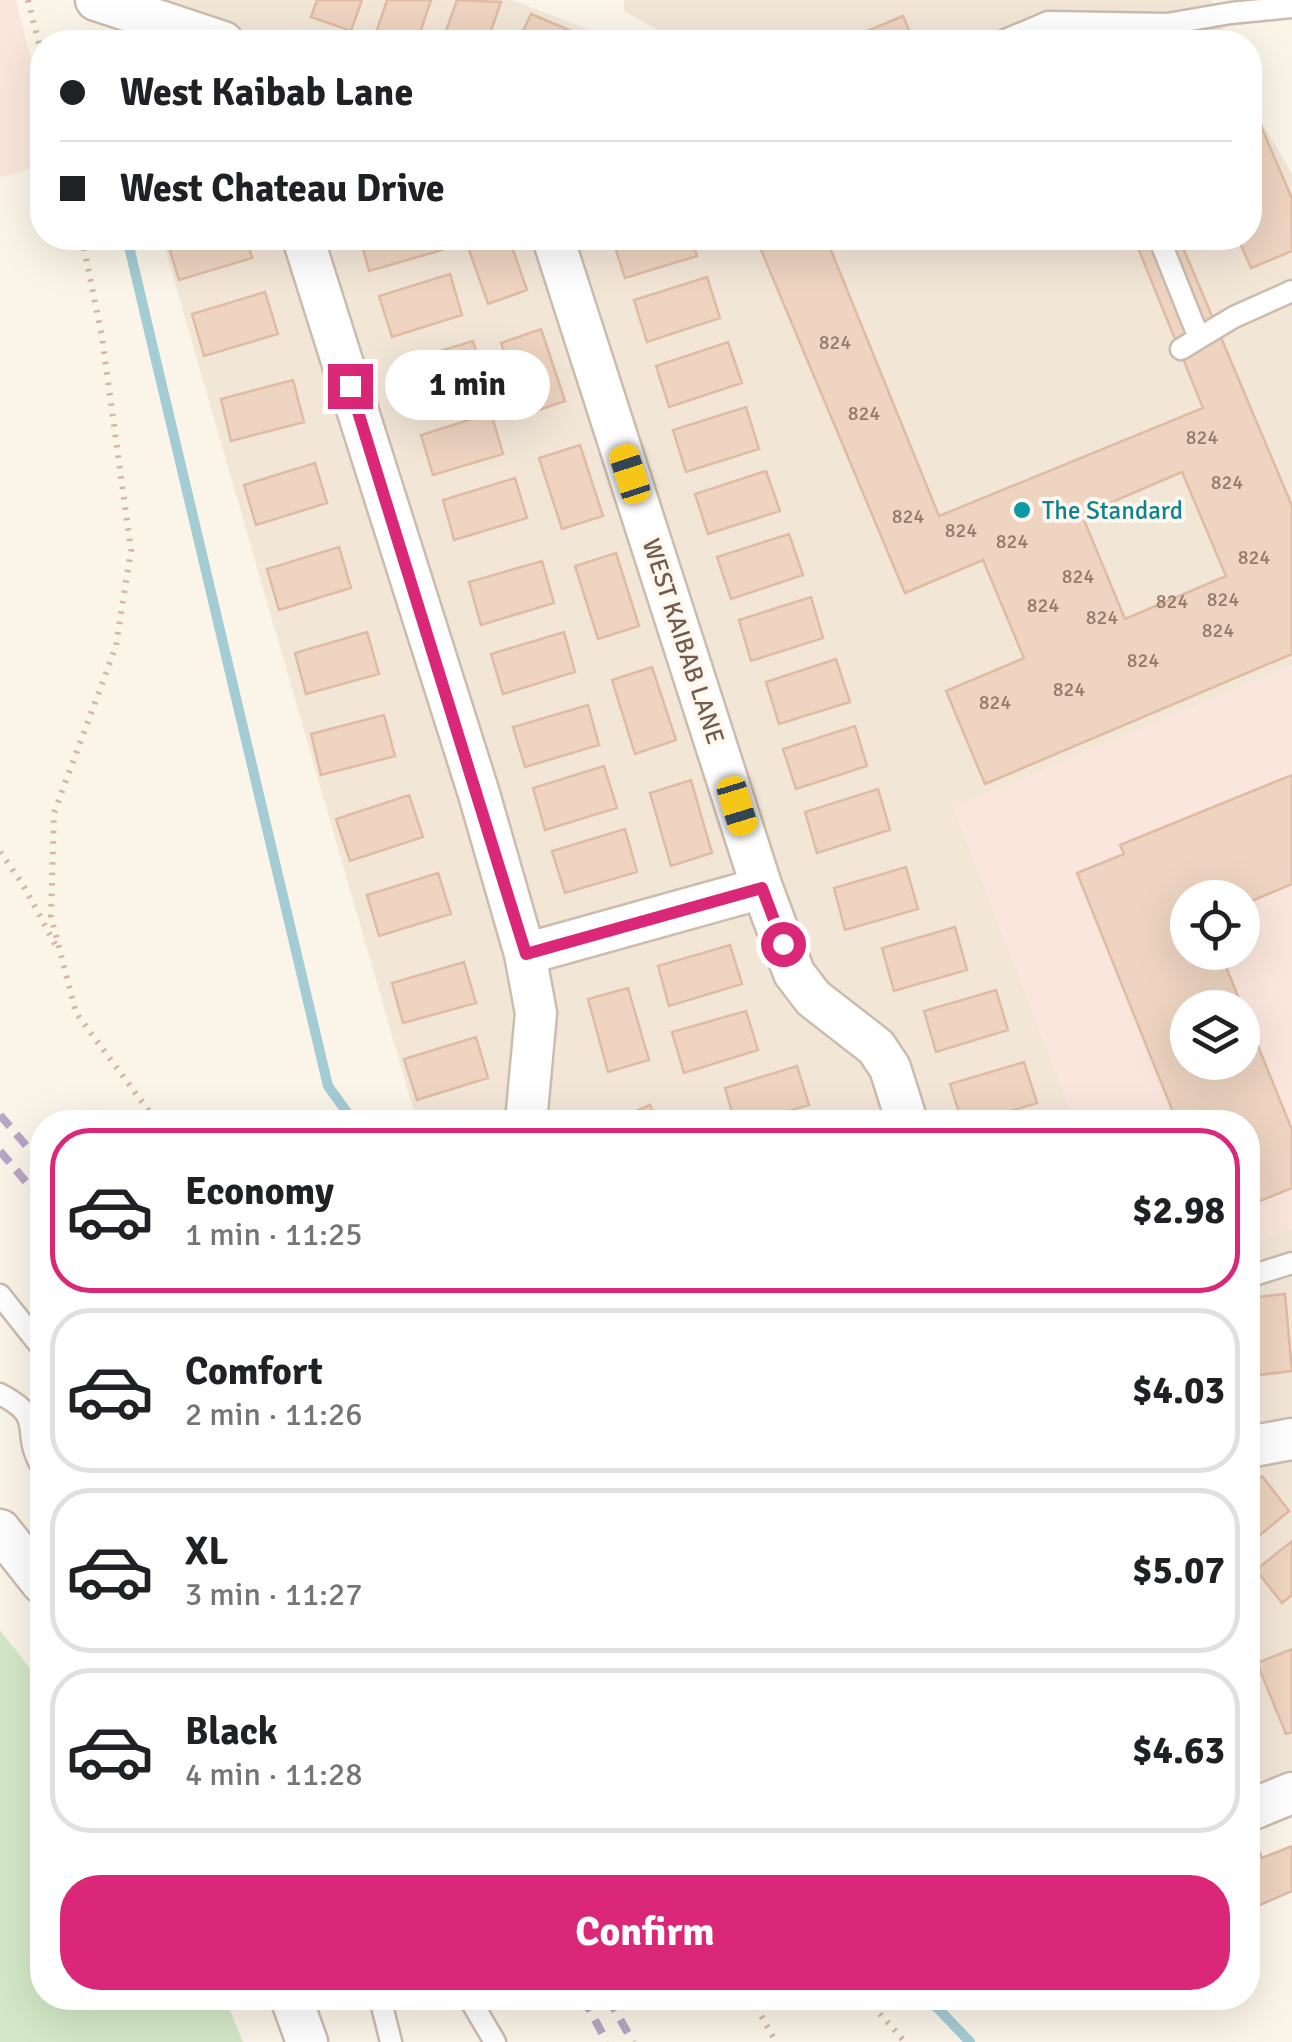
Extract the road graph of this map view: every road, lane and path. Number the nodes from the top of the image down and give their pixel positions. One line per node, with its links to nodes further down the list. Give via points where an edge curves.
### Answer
1 (28, 0): 4 (path)
2 (96, 0): 5 (street)
3 (1292, 7): 8 (lane)
4 (36, 30)
5 (187, 30)
6 (1029, 30): 7 (lane, via 1048,22)
7 (1094, 30)
8 (1130, 30)
9 (84, 250): 17 (path, via 131,550 116,646 54,813 51,916)
10 (307, 250): 16 (street)
11 (557, 250): 15 (street, WEST KAIBAB LANE)
12 (1163, 250): 13 (lane, via 1190,344)
13 (1292, 291)
14 (0, 852): 17 (path)
15 (762, 888): 16 (street); 20 (street, WEST KAIBAB LANE, via 794,973 813,998 876,1047)
16 (526, 954): 19 (street, via 536,1013)
17 (61, 956): 18 (path, via 76,1013)
18 (147, 1110)
19 (527, 1110)
20 (903, 1110)
21 (1292, 1263): 22 (lane)
22 (1260, 1273)
23 (0, 1295): 24 (lane)
24 (30, 1333)
25 (0, 1394): 26 (lane)
26 (30, 1416)
27 (1292, 1439): 28 (street)
28 (1260, 1445)
29 (0, 1530): 30 (street)
30 (30, 1569)
31 (1292, 1793): 32 (street)
32 (1260, 1806)
33 (295, 2010): 38 (street)
34 (383, 2010): 39 (lane)
35 (476, 2010): 40 (lane)
36 (758, 2010): 41 (path)
37 (877, 2010): 42 (path)
38 (307, 2042)
39 (391, 2042)
40 (495, 2042)
41 (776, 2042)
42 (905, 2042)

